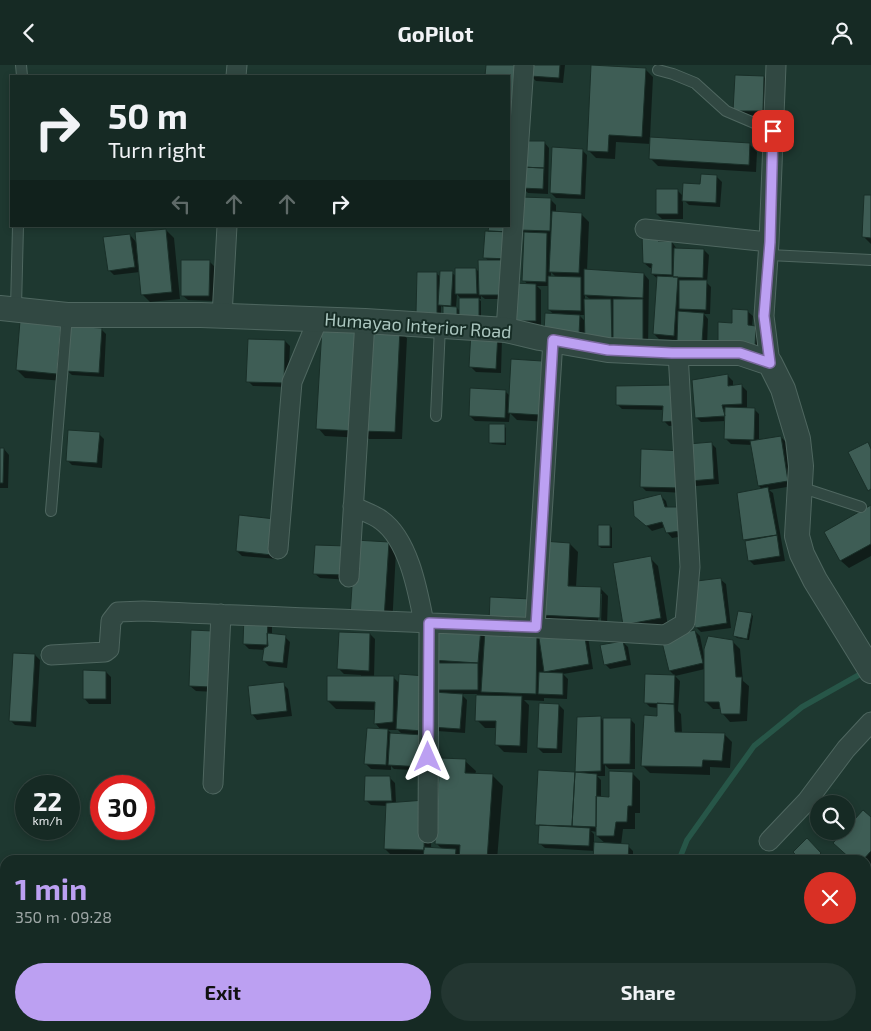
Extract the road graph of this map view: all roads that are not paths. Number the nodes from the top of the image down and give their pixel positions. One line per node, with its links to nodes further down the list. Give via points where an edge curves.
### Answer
1 (524, 65): 16 (street)
2 (776, 65): 4 (street)
3 (658, 70): 4 (lane, via 694,83 726,111)
4 (773, 131): 8 (street)
5 (18, 227): 10 (lane)
6 (227, 227): 12 (street)
7 (645, 229): 8 (street)
8 (769, 249): 9 (lane); 19 (street, via 764,316)
9 (871, 260)
10 (8, 308): 11 (street, Humayao Interior Road)
11 (66, 315): 12 (street, Humayao Interior Road); 24 (lane)
12 (222, 316): 13 (street, Humayao Interior Road)
13 (318, 319): 14 (street, Humayao Interior Road); 25 (street, via 292,382)
14 (365, 321): 15 (street, Humayao Interior Road); 22 (street)
15 (440, 325): 16 (street, Humayao Interior Road); 20 (lane)
16 (506, 330): 17 (street, Humayao Interior Road)
17 (553, 340): 18 (street, Humayao Interior Road, via 608,350); 29 (street)
18 (678, 353): 19 (street, Humayao Interior Road, via 740,353); 29 (street, via 690,567 685,622 665,635)
19 (770, 363): 21 (street, via 783,389 798,439)
20 (436, 416)
21 (800, 487): 23 (lane); 31 (street, via 797,536 802,554 814,580)
22 (353, 507): 26 (street); 28 (street, via 382,520 397,538 414,575)
23 (861, 507)
24 (51, 511)
25 (278, 549)
26 (349, 577)
27 (221, 615): 28 (street); 30 (street, via 118,612 111,621 105,652); 33 (street)
28 (427, 623): 29 (street); 34 (street)
29 (536, 627)
30 (51, 655)
31 (871, 671)
32 (871, 722): 35 (street, via 841,755 807,801)
33 (213, 784)
34 (428, 833)
35 (769, 841)

